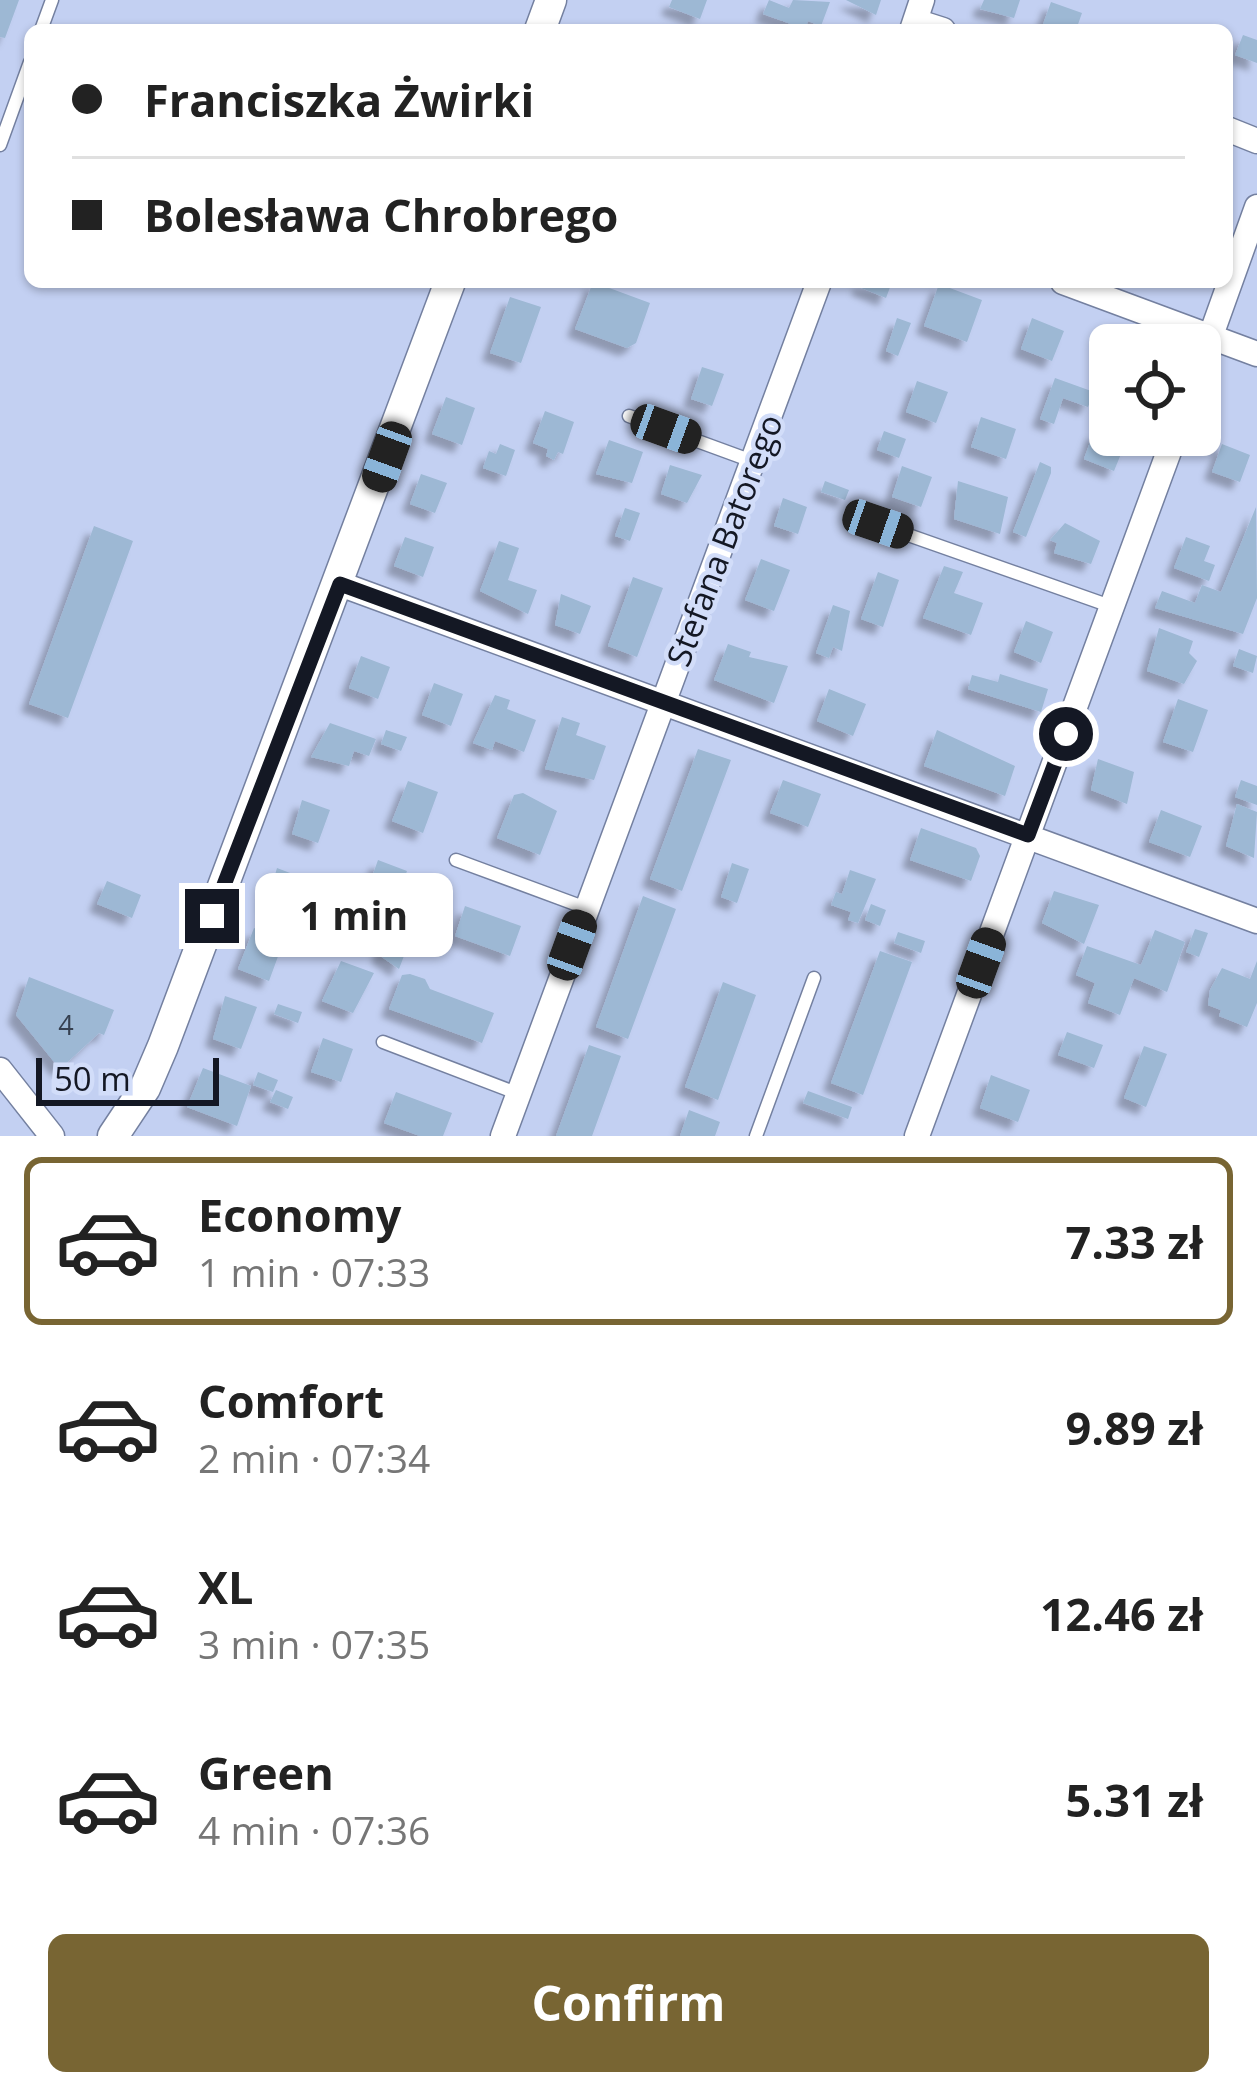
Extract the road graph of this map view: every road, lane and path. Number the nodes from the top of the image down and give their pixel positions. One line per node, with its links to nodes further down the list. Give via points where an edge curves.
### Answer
1 (24, 79): 2 (lane)
2 (0, 145)
3 (1257, 207): 4 (street)
4 (1233, 272)
5 (448, 288): 17 (street)
6 (817, 288): 15 (street, Stefana Batorego)
7 (1079, 288): 9 (street)
8 (1227, 288): 10 (street)
9 (1177, 324)
10 (1213, 324)
11 (1221, 340): 12 (street)
12 (1257, 354)
13 (629, 416): 15 (lane)
14 (1167, 456): 18 (street)
15 (754, 462): 19 (street, Stefana Batorego)
16 (878, 524): 18 (lane)
17 (340, 584): 19 (street); 30 (street, via 163,1046)
18 (1112, 607): 20 (street)
19 (663, 702): 20 (street); 22 (street, Stefana Batorego)
20 (1028, 835): 23 (street); 28 (street)
21 (456, 860): 22 (lane)
22 (586, 908): 27 (street, Stefana Batorego)
23 (1257, 921)
24 (814, 978): 32 (lane)
25 (383, 1042): 27 (lane)
26 (0, 1070): 29 (street)
27 (518, 1094): 31 (street, Stefana Batorego)
28 (919, 1131): 33 (street)
29 (52, 1136)
30 (113, 1136)
31 (503, 1136)
32 (756, 1136)
33 (947, 1136)

